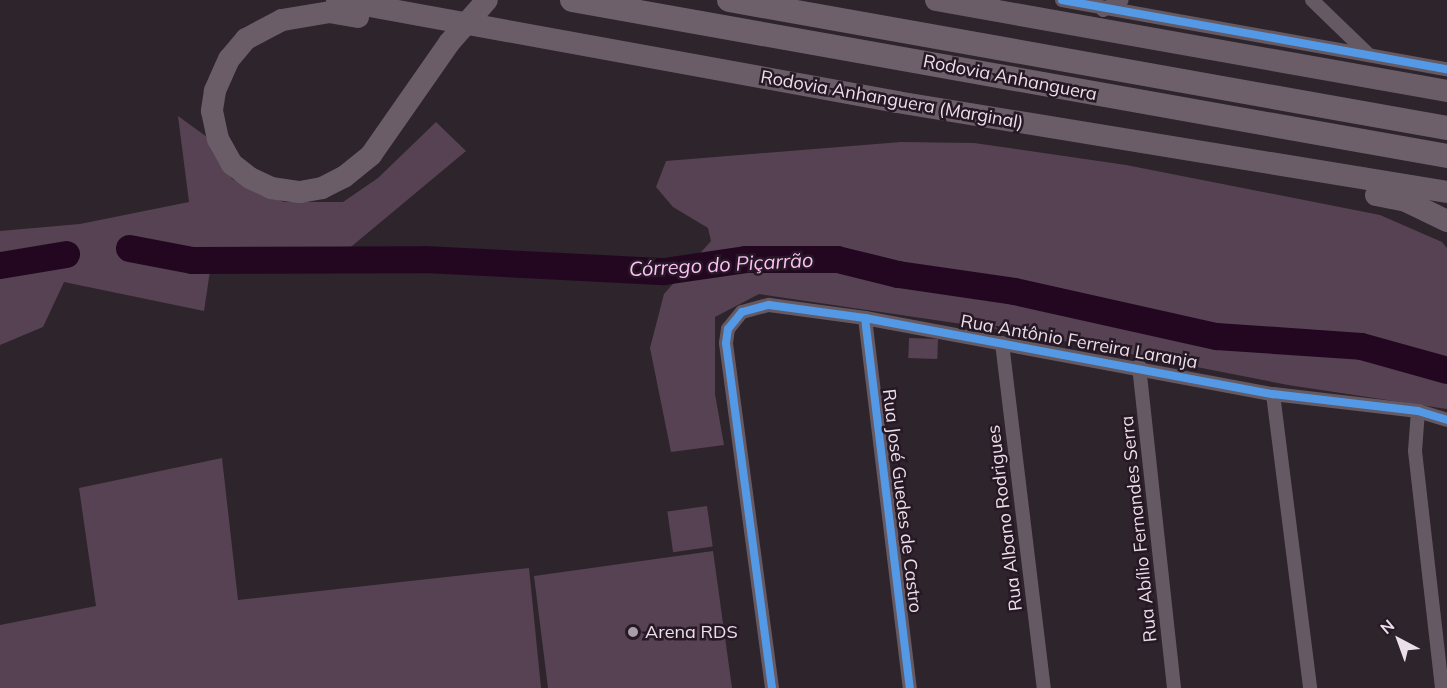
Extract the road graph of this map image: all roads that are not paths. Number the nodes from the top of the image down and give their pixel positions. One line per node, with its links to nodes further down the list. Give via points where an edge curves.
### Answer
1 (338, 0): 11 (highway, Rodovia Anhanguera (Marginal))
2 (487, 0): 11 (highway, via 449,43 371,155 344,177 322,188 300,192 271,188 232,164 218,139 212,111 215,91 229,58 246,39 282,20 330,12 402,23)
3 (572, 0): 15 (highway, Rodovia Anhanguera)
4 (729, 0): 14 (highway, Rodovia Anhanguera)
5 (921, 0): 9 (highway)
6 (1062, 0): 10 (street)
7 (1122, 0): 10 (street)
8 (1312, 0): 12 (street)
9 (941, 1): 13 (highway)
10 (1103, 10): 12 (street)
11 (453, 24): 16 (highway, Rodovia Anhanguera (Marginal))
12 (1369, 55): 13 (street)
13 (1444, 84)
14 (1447, 128)
15 (1447, 156)
16 (1234, 160): 17 (highway, Rodovia Anhanguera (Marginal)); 18 (highway, via 1265,171 1406,201)
17 (1447, 192)
18 (1447, 221)
19 (864, 318): 20 (street, Rua Antônio Ferreira Laranja); 25 (street, Rua Antônio Ferreira Laranja, via 769,305 742,312 728,329 726,344); 26 (street, Rua José Guedes de Castro)
20 (1002, 343): 21 (street, Rua Antônio Ferreira Laranja); 27 (street, Rua Albano Rodrigues)
21 (1139, 366): 22 (street, Rua Antônio Ferreira Laranja); 28 (street, Rua Abílio Fernandes Serra)
22 (1273, 394): 23 (street, Rua Antônio Ferreira Laranja); 29 (street)
23 (1418, 411): 24 (street, Rua Antônio Ferreira Laranja); 30 (street, via 1415,451)
24 (1447, 420)
25 (772, 688)
26 (910, 688)
27 (1044, 688)
28 (1174, 688)
29 (1310, 688)
30 (1442, 688)

